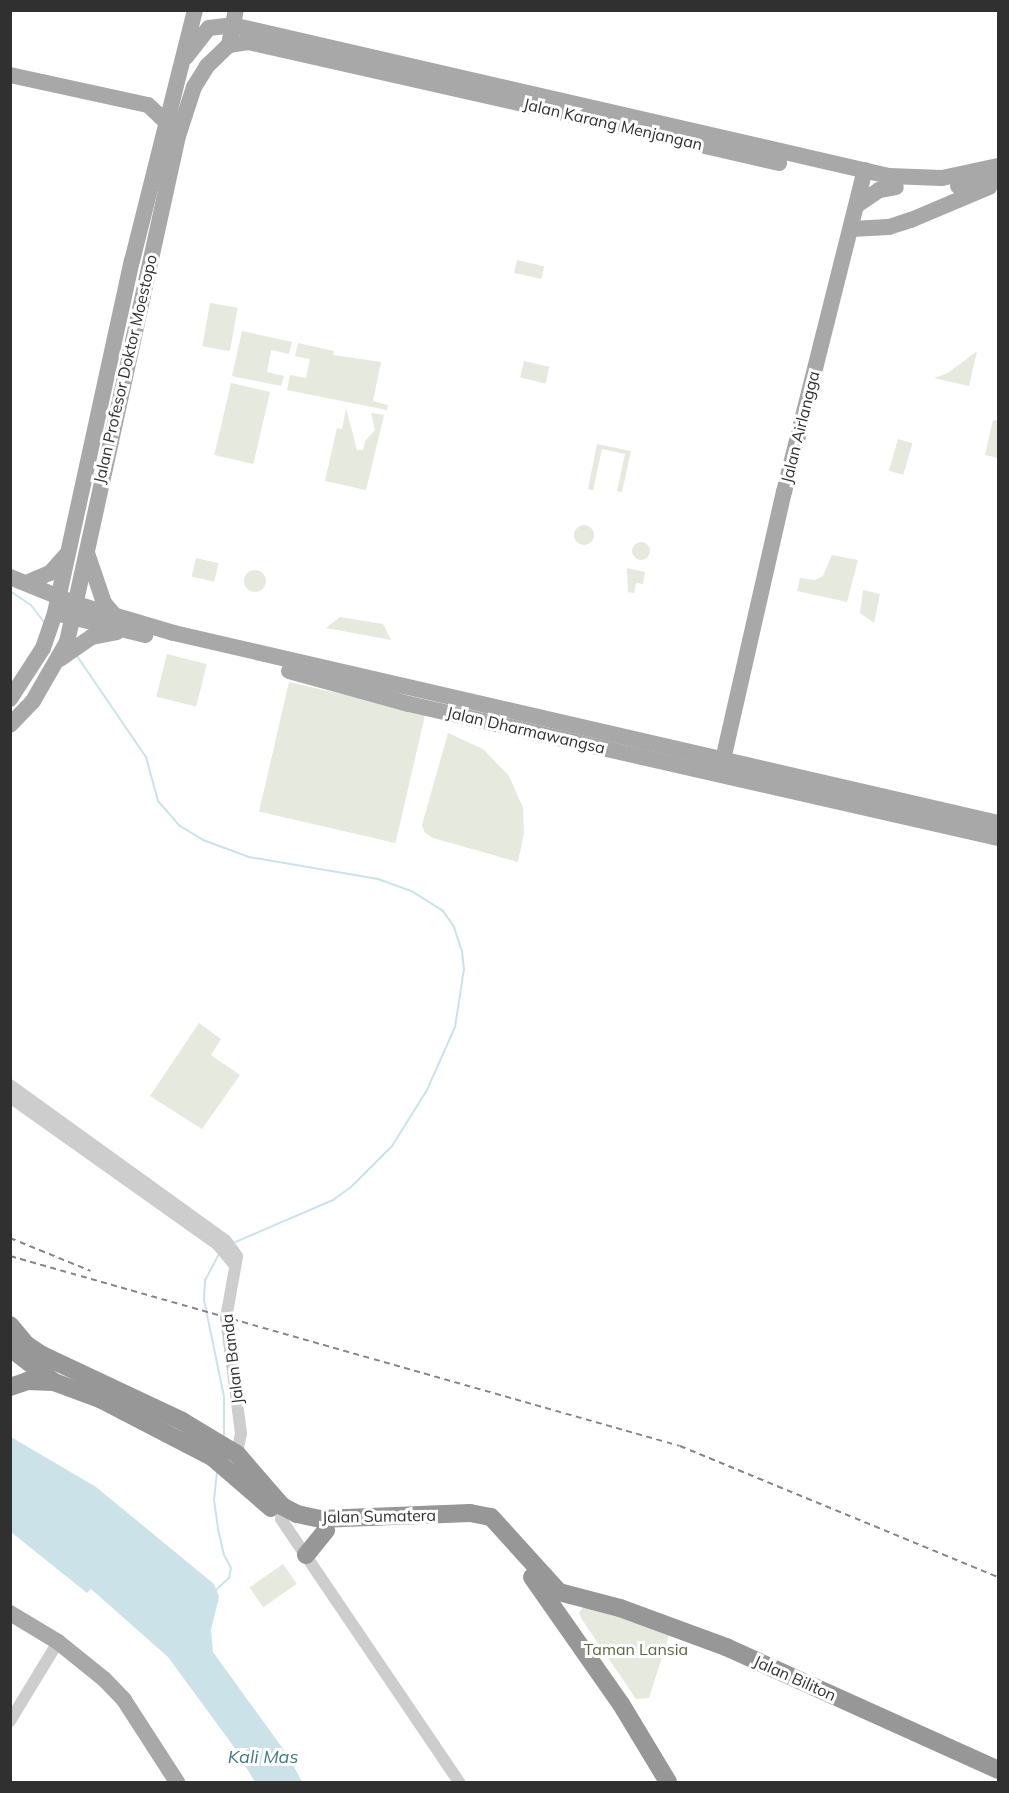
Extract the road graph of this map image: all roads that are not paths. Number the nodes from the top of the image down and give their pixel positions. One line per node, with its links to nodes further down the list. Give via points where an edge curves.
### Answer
1 (195, 10): 4 (main road)
2 (236, 15): 3 (main road); 4 (main road, via 208,28); 7 (main road, Jalan Karang Menjangan, via 270,34)
3 (229, 45): 7 (main road, Jalan Karang Menjangan, via 248,42); 15 (main road, Jalan Profesor Doktor Moestopo, via 207,66 195,87 178,136)
4 (186, 57): 6 (main road, Jalan Profesor Doktor Moestopo)
5 (10, 75): 6 (main road, via 148,105)
6 (166, 122): 16 (main road, Jalan Profesor Doktor Moestopo)
7 (626, 122): 9 (main road, Jalan Karang Menjangan)
8 (999, 166): 9 (main road, Jalan Karang Menjangan, via 918,179)
9 (859, 174): 11 (main road, Jalan Karang Menjangan); 12 (main road, Jalan Airlangga); 14 (main road, Jalan Airlangga, via 836,260)
10 (999, 181): 11 (main road, Jalan Karang Menjangan, via 941,189); 13 (main road, Jalan Karang Menjangan, via 911,220 889,227)
11 (896, 187): 12 (main road, via 879,190)
12 (857, 205): 13 (main road, Jalan Airlangga)
13 (851, 229): 14 (main road, Jalan Airlangga)
14 (838, 268): 24 (main road, Jalan Airlangga, via 761,586 762,600)
15 (86, 547): 18 (main road, via 104,603); 20 (main road, Jalan Profesor Doktor Moestopo)
16 (68, 552): 17 (main road, via 50,573); 20 (main road, Jalan Profesor Doktor Moestopo)
17 (18, 580): 20 (main road)
18 (114, 615): 20 (main road, Jalan Dharmawangsa); 21 (main road, Jalan Dharmawangsa)
19 (126, 630): 20 (main road, Jalan Dharmawangsa); 20 (main road, via 92,637); 21 (main road, Jalan Dharmawangsa)
20 (63, 633): 22 (main road, Jalan Profesor Doktor Moestopo); 23 (main road, Jalan Profesor Doktor Moestopo, via 33,701)
21 (411, 696): 24 (main road, Jalan Dharmawangsa)
22 (10, 699)
23 (10, 725)
24 (717, 767): 25 (main road, Jalan Dharmawangsa)
25 (876, 804): 26 (main road, Jalan Dharmawangsa); 27 (main road, Jalan Dharmawangsa)
26 (999, 824)
27 (999, 838)
28 (10, 1085): 30 (street)
29 (10, 1097): 30 (street)
30 (131, 1177): 36 (street, Jalan Banda, via 227,1250 226,1318 241,1433)
31 (10, 1325): 33 (highway, Jalan Sumatera)
32 (14, 1354): 33 (main road); 34 (highway)
33 (42, 1355): 36 (highway, Jalan Sumatera, via 116,1388)
34 (54, 1382): 35 (highway, via 27,1381); 36 (highway, Jalan Sumatera)
35 (10, 1387)
36 (225, 1454): 37 (highway, Jalan Sumatera); 40 (highway, Jalan Sumatera, via 282,1506 305,1516 382,1518 470,1513 491,1517 512,1536 555,1589)
37 (281, 1519): 38 (highway, Jalan Sumatera, via 295,1526); 39 (street, Jalan Sumatera)
38 (326, 1530): 39 (highway); 42 (highway, Jalan Sumatera, via 470,1526 493,1530 510,1546)
39 (306, 1555): 47 (street, Jalan Sumatera)
40 (586, 1601): 42 (highway, via 572,1616); 45 (highway, Jalan Biliton, via 620,1608 726,1647)
41 (10, 1613): 43 (main road)
42 (570, 1631): 48 (highway, via 621,1704)
43 (58, 1642): 44 (street); 46 (main road, via 124,1700)
44 (10, 1721)
45 (999, 1770)
46 (177, 1782)
47 (459, 1782)
48 (668, 1782)

